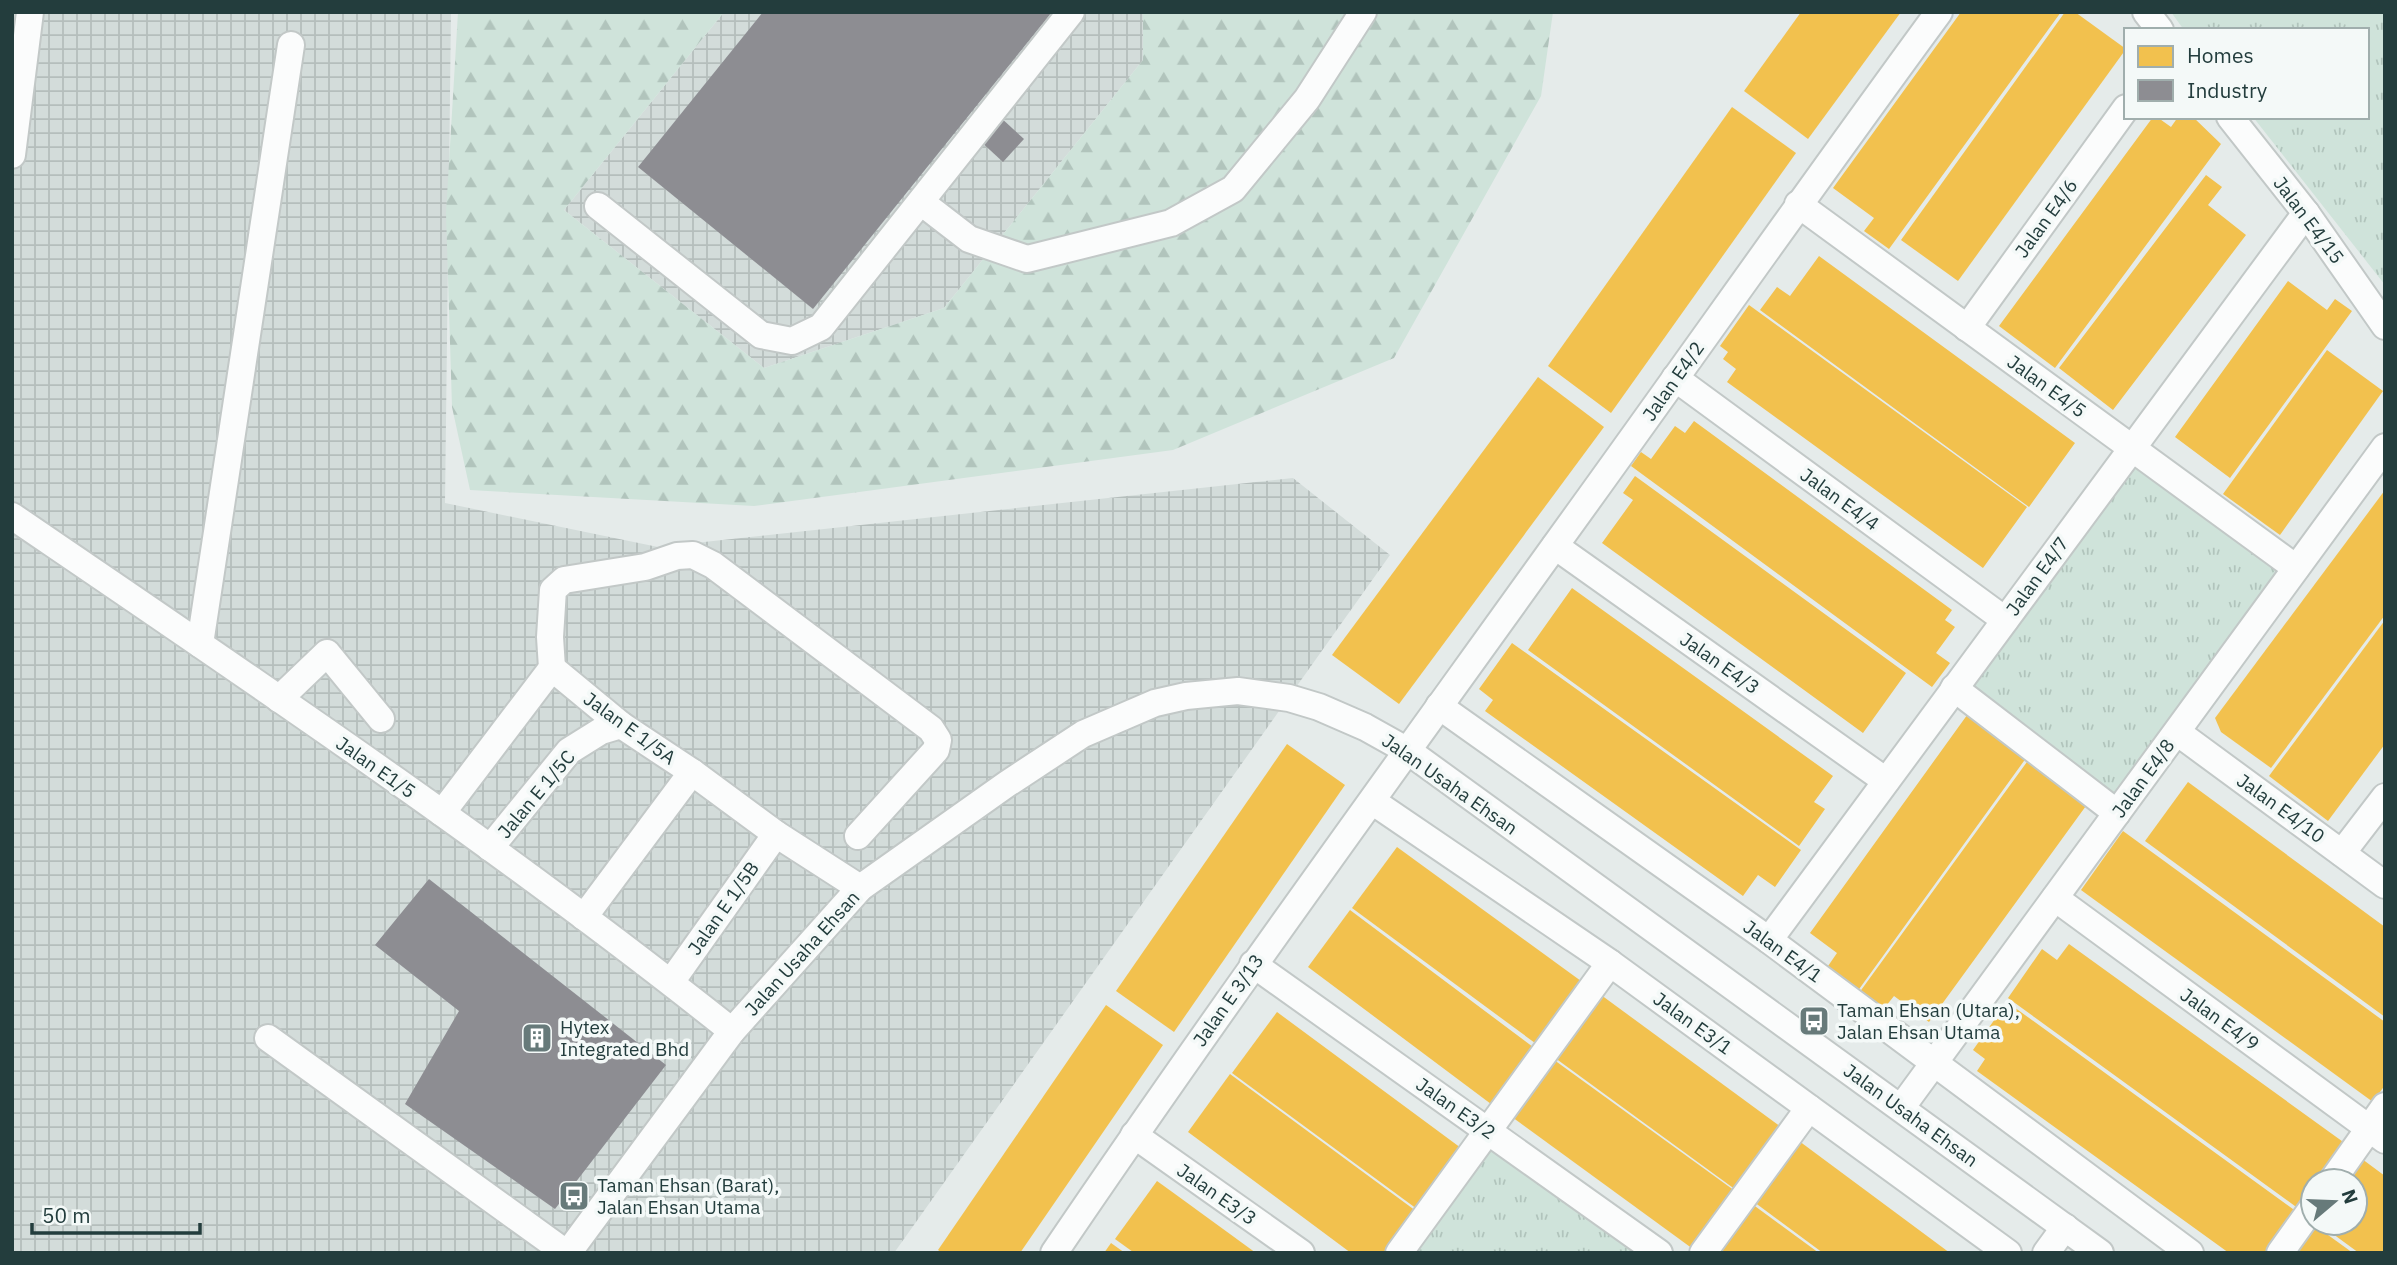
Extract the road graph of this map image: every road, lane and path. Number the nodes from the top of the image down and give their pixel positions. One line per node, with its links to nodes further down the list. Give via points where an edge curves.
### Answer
1 (30, 12): 8 (street)
2 (1071, 12): 12 (street)
3 (1363, 12): 12 (street, via 1307,99 1233,189 1171,223 1027,259 969,239)
4 (1940, 12): 13 (street, Jalan E4/2)
5 (2146, 12): 6 (street)
6 (2158, 28)
7 (291, 45): 25 (street)
8 (18, 68): 11 (street)
9 (2124, 111): 17 (street, Jalan E4/6)
10 (2232, 119): 15 (street, Jalan E4/15)
11 (12, 155)
12 (921, 202): 14 (street, via 821,327 792,341 761,335)
13 (1798, 204): 17 (street, Jalan E4/5); 18 (street, Jalan E4/2)
14 (598, 206)
15 (2306, 213): 16 (street, Jalan E4/15); 20 (street, Jalan E4/7)
16 (2385, 326)
17 (1967, 328): 20 (street, Jalan E4/5)
18 (1675, 378): 22 (street, Jalan E4/2); 24 (street, Jalan E4/4)
19 (2385, 447): 23 (street, Jalan E4/8)
20 (2132, 448): 23 (street, Jalan E4/5); 24 (street, Jalan E4/7)
21 (12, 516): 25 (street, Jalan E1/5)
22 (1555, 546): 29 (street, Jalan E4/2); 35 (street, Jalan E4/3)
23 (2296, 568): 32 (street, Jalan E4/8)
24 (2005, 620): 27 (street, Jalan E4/7)
25 (200, 644): 28 (street, Jalan E1/5)
26 (552, 668): 31 (street, Jalan E 1/5A); 38 (street); 41 (street, via 553,590 564,580 645,567 677,556 692,555 713,565 931,729 938,740 936,750)
27 (1954, 688): 35 (street, Jalan E4/7); 39 (street)
28 (279, 699): 30 (street, via 327,653); 38 (street, Jalan E1/5)
29 (1439, 706): 33 (street, Jalan E4/2); 48 (street, Jalan E4/1)
30 (381, 719)
31 (621, 725): 34 (street, Jalan E 1/5A); 42 (street, Jalan E 1/5C, via 601,731 569,751)
32 (2176, 732): 39 (street, Jalan E4/8); 43 (street, Jalan E4/10)
33 (1408, 751): 37 (street, Jalan E 3/13); 45 (street, Jalan Usaha Ehsan, via 1365,727 1289,698 1238,691 1155,703 1083,734); 57 (street, Jalan Usaha Ehsan)
34 (692, 772): 40 (street, Jalan E 1/5A); 47 (street)
35 (1886, 781): 48 (street, Jalan E4/7)
36 (2385, 797): 43 (street)
37 (1372, 801): 49 (street, Jalan E3/1); 50 (street, Jalan E 3/13)
38 (442, 813): 42 (street, Jalan E1/5)
39 (2118, 813): 46 (street, Jalan E4/8)
40 (776, 834): 45 (street, Jalan E 1/5A); 51 (street, Jalan E 1/5B)
41 (858, 836)
42 (490, 848): 47 (street, Jalan E1/5)
43 (2342, 853): 44 (street, Jalan E4/10)
44 (2385, 885)
45 (860, 888): 52 (street, Jalan Usaha Ehsan)
46 (2055, 898): 54 (street, Jalan E4/8); 60 (street, Jalan E4/9)
47 (584, 917): 51 (street, Jalan E1/5)
48 (1769, 940): 54 (street, Jalan E4/1)
49 (1610, 963): 56 (street, Jalan E3/1); 58 (street)
50 (1253, 964): 58 (street, Jalan E3/2); 59 (street, Jalan E 3/13)
51 (671, 982): 52 (street, Jalan E1/5)
52 (732, 1031): 64 (street, Jalan Usaha Ehsan)
53 (268, 1038): 64 (street)
54 (1934, 1063): 57 (street, Jalan E4/8); 73 (street, Jalan E4/1)
55 (2385, 1106): 60 (street)
56 (1809, 1108): 69 (street); 70 (street, Jalan E3/1)
57 (1901, 1108): 62 (street, Jalan Usaha Ehsan)
58 (1488, 1131): 67 (street); 68 (street, Jalan E3/2)
59 (1134, 1135): 65 (street, Jalan E 3/13); 66 (street, Jalan E3/3)
60 (2377, 1135): 61 (street)
61 (2346, 1167)
62 (2065, 1227): 71 (street); 72 (street, Jalan Usaha Ehsan)
63 (2299, 1227): 74 (street)
64 (567, 1253)
65 (1054, 1253)
66 (1301, 1253)
67 (1399, 1253)
68 (1659, 1253)
69 (1703, 1253)
70 (2008, 1253)
71 (2046, 1253)
72 (2100, 1253)
73 (2189, 1253)
74 (2280, 1253)

